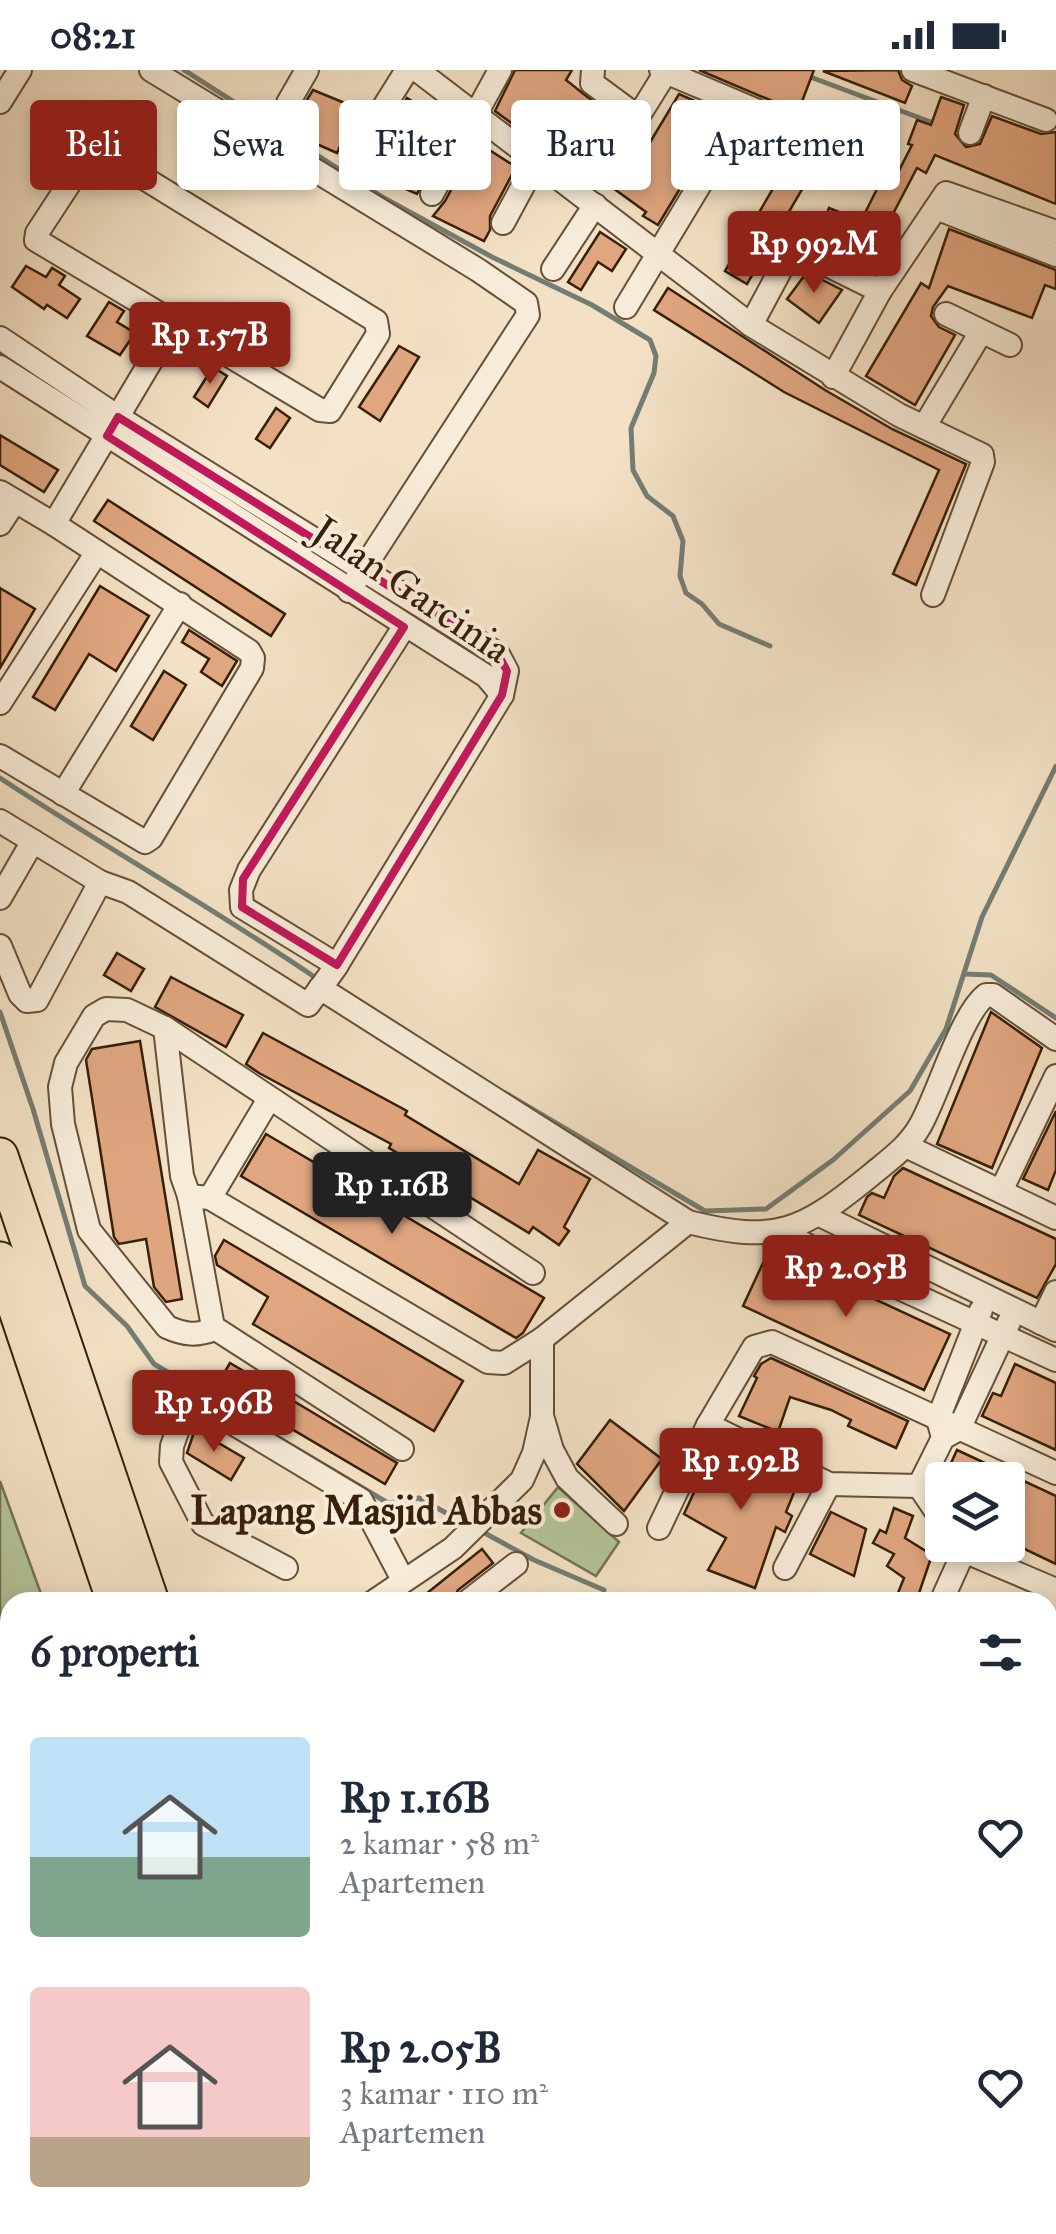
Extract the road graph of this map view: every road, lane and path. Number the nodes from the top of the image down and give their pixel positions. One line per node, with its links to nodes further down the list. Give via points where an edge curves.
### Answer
1 (20, 70): 19 (street)
2 (150, 70): 52 (street, via 526,304 528,315)
3 (307, 70): 12 (street)
4 (406, 70): 13 (street)
5 (417, 70): 14 (street)
6 (500, 70): 15 (street)
7 (593, 70): 16 (street, via 592,83)
8 (913, 70): 11 (street)
9 (987, 70): 11 (street)
10 (664, 71): 17 (street); 18 (street)
11 (981, 95): 20 (street); 22 (street)
12 (290, 100)
13 (388, 100)
14 (458, 100)
15 (484, 100)
16 (615, 100)
17 (648, 100)
18 (728, 100)
19 (0, 102)
20 (1053, 115)
21 (491, 125): 23 (street)
22 (970, 133)
23 (511, 140)
24 (434, 190): 28 (street)
25 (521, 190): 31 (street)
26 (577, 190): 29 (street)
27 (695, 190): 33 (street)
28 (432, 194)
29 (595, 204): 33 (street); 35 (street)
30 (936, 208): 32 (street, via 949,192); 34 (street); 36 (street)
31 (502, 223)
32 (1056, 232)
33 (657, 252): 37 (street); 40 (street)
34 (1056, 255)
35 (553, 269)
36 (880, 291): 40 (street, via 793,251); 45 (street)
37 (626, 307)
38 (946, 314): 41 (street)
39 (173, 324): 39 (street, via 36,240 90,152 107,155 376,320 378,334 330,411); 46 (street)
40 (751, 326): 45 (street)
41 (982, 332): 43 (street); 47 (street)
42 (0, 338): 46 (street, Jalan Garcinia)
43 (1010, 345)
44 (0, 367): 46 (street, Jalan Garcinia)
45 (833, 376): 47 (street)
46 (112, 426): 50 (street); 52 (street, Jalan Garcinia); 53 (street, Jalan Garcinia)
47 (924, 428): 54 (street, via 978,452 983,462)
48 (8, 496): 49 (street); 50 (street)
49 (0, 524)
50 (54, 524): 51 (street)
51 (97, 552): 55 (street); 58 (street)
52 (362, 568): 53 (street); 57 (street, Jalan Garcinia, via 498,654 507,671)
53 (349, 591): 56 (street, Jalan Garcinia)
54 (933, 594)
55 (180, 604): 60 (street); 60 (street, via 250,651 252,668 150,838 145,842)
56 (404, 627): 57 (street, Jalan Garcinia, via 486,676); 66 (street, via 241,890 242,907)
57 (502, 695): 66 (street)
58 (0, 703)
59 (0, 756): 60 (street)
60 (63, 794)
61 (0, 821): 62 (street)
62 (32, 841): 63 (street); 64 (street)
63 (100, 882): 65 (street, via 36,1000 20,994); 66 (street)
64 (0, 898)
65 (0, 946)
66 (324, 982): 77 (street)
67 (165, 1028): 70 (street); 74 (street, via 182,1176); 86 (street, via 116,1008 94,1016 62,1074 63,1124 95,1240 167,1327 186,1334)
68 (1056, 1039): 71 (street, via 992,995 980,1000)
69 (1056, 1076): 73 (street)
70 (268, 1099): 74 (street); 80 (street)
71 (906, 1146): 73 (street); 75 (street)
72 (0, 1156): 107 (highway)
73 (1001, 1191): 76 (street)
74 (199, 1197): 86 (street); 88 (street, via 488,1362 504,1363)
75 (820, 1216): 78 (street); 82 (street)
76 (1056, 1218)
77 (688, 1222): 78 (street, via 750,1235); 88 (street)
78 (782, 1230): 84 (street)
79 (0, 1260): 106 (highway)
80 (532, 1273)
81 (1056, 1292): 85 (street)
82 (987, 1297): 83 (street); 84 (street)
83 (1014, 1310): 85 (street); 87 (street)
84 (975, 1323): 87 (street); 92 (street)
85 (1049, 1326)
86 (215, 1329): 93 (street)
87 (1003, 1335): 89 (street); 92 (street)
88 (542, 1339): 90 (street)
89 (1056, 1360)
90 (542, 1418): 98 (street, via 567,1478); 105 (street, via 522,1480 453,1548)
91 (708, 1425): 92 (street, via 754,1346 767,1342); 95 (street); 99 (street)
92 (947, 1429): 94 (street); 96 (street)
93 (402, 1448)
94 (1056, 1473)
95 (828, 1484): 96 (street); 104 (street)
96 (919, 1486): 97 (street)
97 (925, 1495)
98 (616, 1524)
99 (659, 1528)
100 (957, 1562): 110 (street)
101 (991, 1562): 111 (street)
102 (516, 1564): 109 (street)
103 (286, 1568): 105 (street, via 204,1524 171,1462 185,1409 206,1407 361,1500)
104 (786, 1568)
105 (403, 1580): 108 (street)
106 (112, 1592)
107 (148, 1592)
108 (387, 1592)
109 (481, 1592)
110 (945, 1592)
111 (1052, 1592)

